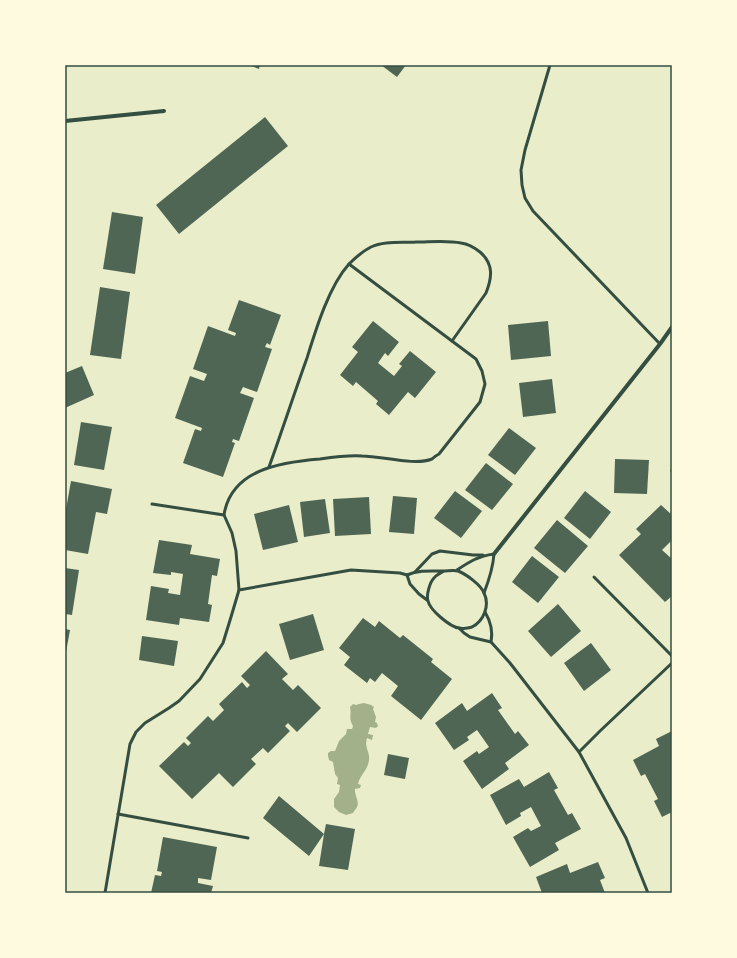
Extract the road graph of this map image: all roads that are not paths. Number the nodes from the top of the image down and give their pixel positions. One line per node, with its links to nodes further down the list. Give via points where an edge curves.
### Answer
1 (550, 65): 7 (lane, via 521,170 525,198 533,211)
2 (164, 112): 3 (street)
3 (65, 122)
4 (349, 264): 6 (lane); 6 (lane, via 370,247 384,243 461,242 474,247 490,264 490,284); 8 (lane, via 333,289 320,319)
5 (672, 327): 7 (street)
6 (452, 341): 8 (lane, via 476,359 485,384 480,402 439,454 422,461 362,456 293,462)
7 (660, 344): 11 (street)
8 (269, 467): 10 (lane, via 243,480 237,486 226,505)
9 (152, 504): 10 (lane)
10 (224, 515): 18 (lane, via 236,551)
11 (494, 554): 12 (lane); 19 (lane, via 491,576)
12 (485, 555): 13 (lane); 15 (lane, via 440,551 432,554)
13 (457, 570): 14 (lane); 19 (lane, via 479,586)
14 (444, 571): 15 (lane); 20 (lane, via 434,578)
15 (415, 572): 16 (lane)
16 (407, 575): 18 (lane, via 351,570); 20 (lane, via 410,584)
17 (594, 577): 24 (lane)
18 (239, 590): 27 (lane, via 223,643 200,679 179,700 144,723 136,732 130,744)
19 (484, 593): 21 (lane)
20 (427, 600): 22 (lane, via 433,610 451,625)
21 (485, 612): 22 (lane, via 471,627); 23 (lane, via 490,624)
22 (459, 628): 23 (lane, via 470,637)
23 (491, 642): 26 (lane)
24 (672, 656)
25 (672, 663): 26 (lane)
26 (579, 752): 30 (lane, via 626,838)
27 (118, 814): 28 (lane); 29 (lane)
28 (248, 838)
29 (106, 893)
30 (648, 893)

